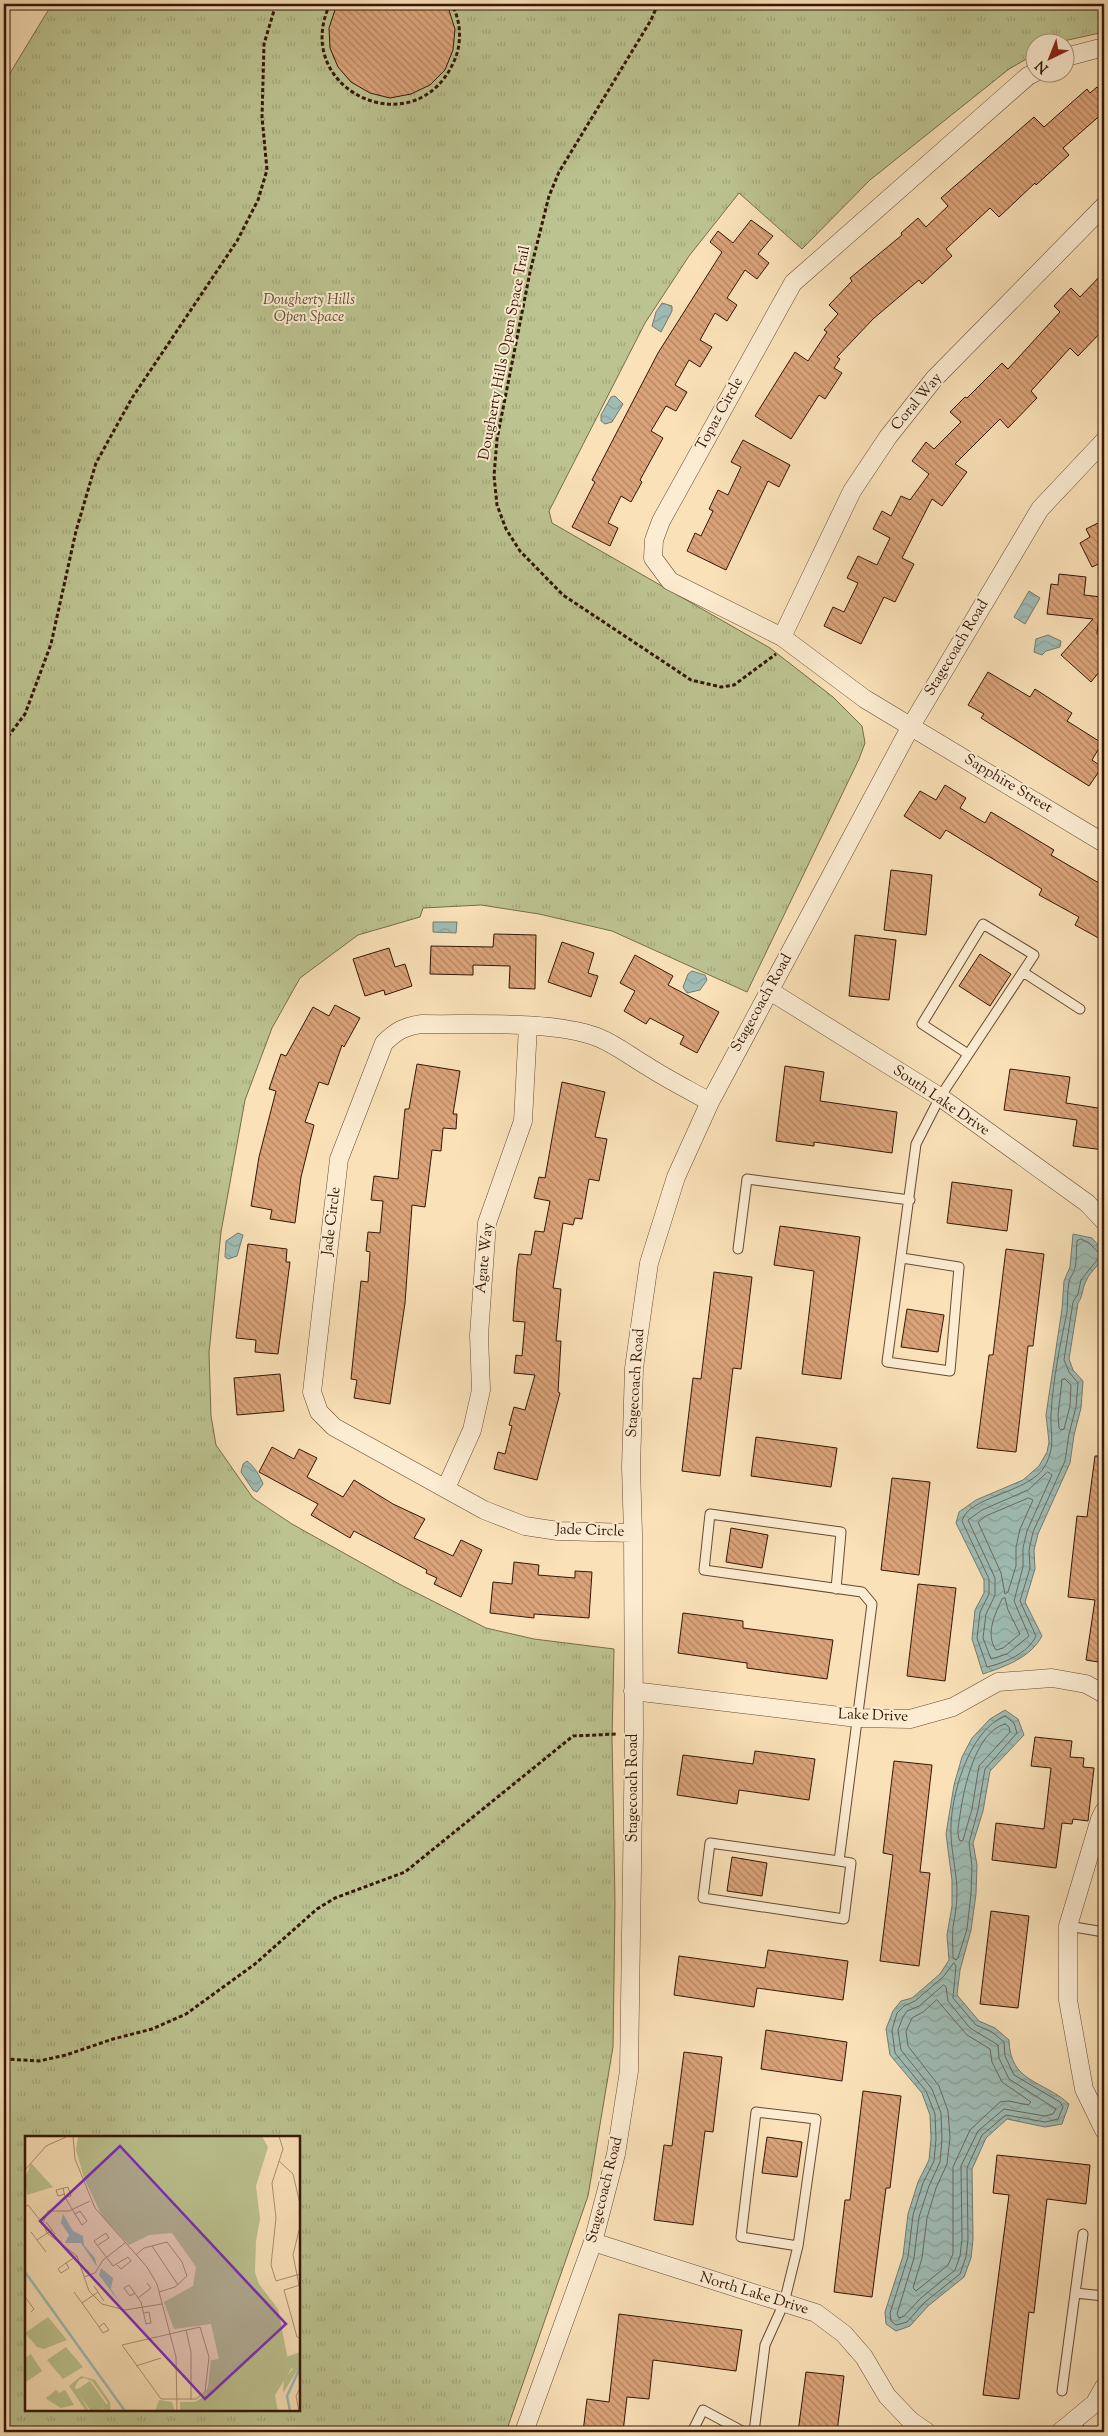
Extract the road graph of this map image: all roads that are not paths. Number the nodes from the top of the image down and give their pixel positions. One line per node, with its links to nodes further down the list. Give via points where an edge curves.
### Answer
1 (1104, 47): 2 (street)
2 (1076, 54)
3 (1026, 78): 6 (street, Topaz Circle, via 793,283 661,522 654,540 653,558 670,581)
4 (1104, 206): 6 (street, Coral Way, via 934,379 888,437 852,491)
5 (1104, 441): 7 (street, Stagecoach Road, via 1040,509)
6 (782, 637): 7 (street, Topaz Circle, via 865,699)
7 (911, 726): 8 (street, Sapphire Street); 10 (street, Stagecoach Road)
8 (1104, 842)
9 (1023, 972): 11 (lane); 13 (lane); 13 (lane, via 1034,956 983,924 922,1024)
10 (770, 992): 14 (street, South Lake Drive); 15 (street, Stagecoach Road)
11 (1080, 1009)
12 (528, 1026): 15 (street, Jade Circle, via 569,1030 597,1037); 20 (street, Agate Way, via 523,1121 487,1222 479,1335 481,1390 472,1430); 20 (street, Jade Circle, via 422,1024 406,1026 395,1032 376,1058 339,1159 312,1392 319,1412 334,1427)
13 (968, 1054): 14 (lane)
14 (940, 1097): 16 (lane, via 916,1144); 17 (street, South Lake Drive, via 1087,1203)
15 (710, 1102): 21 (street, Stagecoach Road, via 676,1177 649,1263 634,1368 631,1467)
16 (910, 1200): 18 (lane, via 747,1179); 19 (lane)
17 (1104, 1221)
18 (738, 1249)
19 (902, 1258): 19 (lane, via 888,1362 950,1371 959,1267)
20 (446, 1488): 21 (street, Jade Circle, via 484,1510 524,1526 558,1531)
21 (634, 1533): 23 (street, Stagecoach Road)
22 (836, 1589): 22 (lane, via 704,1570 710,1514 840,1532); 25 (lane, via 862,1592 872,1604)
23 (632, 1691): 25 (street, Lake Drive); 32 (street, Stagecoach Road, via 630,2071 616,2154)
24 (1104, 1694): 25 (street, Lake Drive, via 1086,1684 1052,1678 998,1682 952,1708 910,1719)
25 (857, 1718): 27 (lane)
26 (1104, 1812): 28 (street)
27 (839, 1862): 27 (lane, via 710,1843 703,1898 844,1919 850,1863)
28 (1068, 1926): 29 (lane); 30 (street, via 1068,2000 1084,2089)
29 (1104, 1932)
30 (1104, 2130)
31 (1083, 2234): 34 (lane)
32 (593, 2242): 36 (street, North Lake Drive); 40 (street, Stagecoach Road)
33 (798, 2246): 33 (lane, via 816,2119 756,2112 741,2237); 36 (lane)
34 (1075, 2293): 35 (lane); 38 (lane)
35 (1104, 2296)
36 (784, 2303): 43 (lane, via 765,2345); 44 (street, North Lake Drive, via 816,2313 844,2334 864,2357 887,2396 911,2421)
37 (1104, 2387): 39 (street)
38 (1062, 2391)
39 (1078, 2427): 45 (street)
40 (524, 2432)
41 (692, 2432): 42 (lane, via 703,2410)
42 (744, 2432)
43 (754, 2432)
44 (927, 2432)
45 (1060, 2432)

